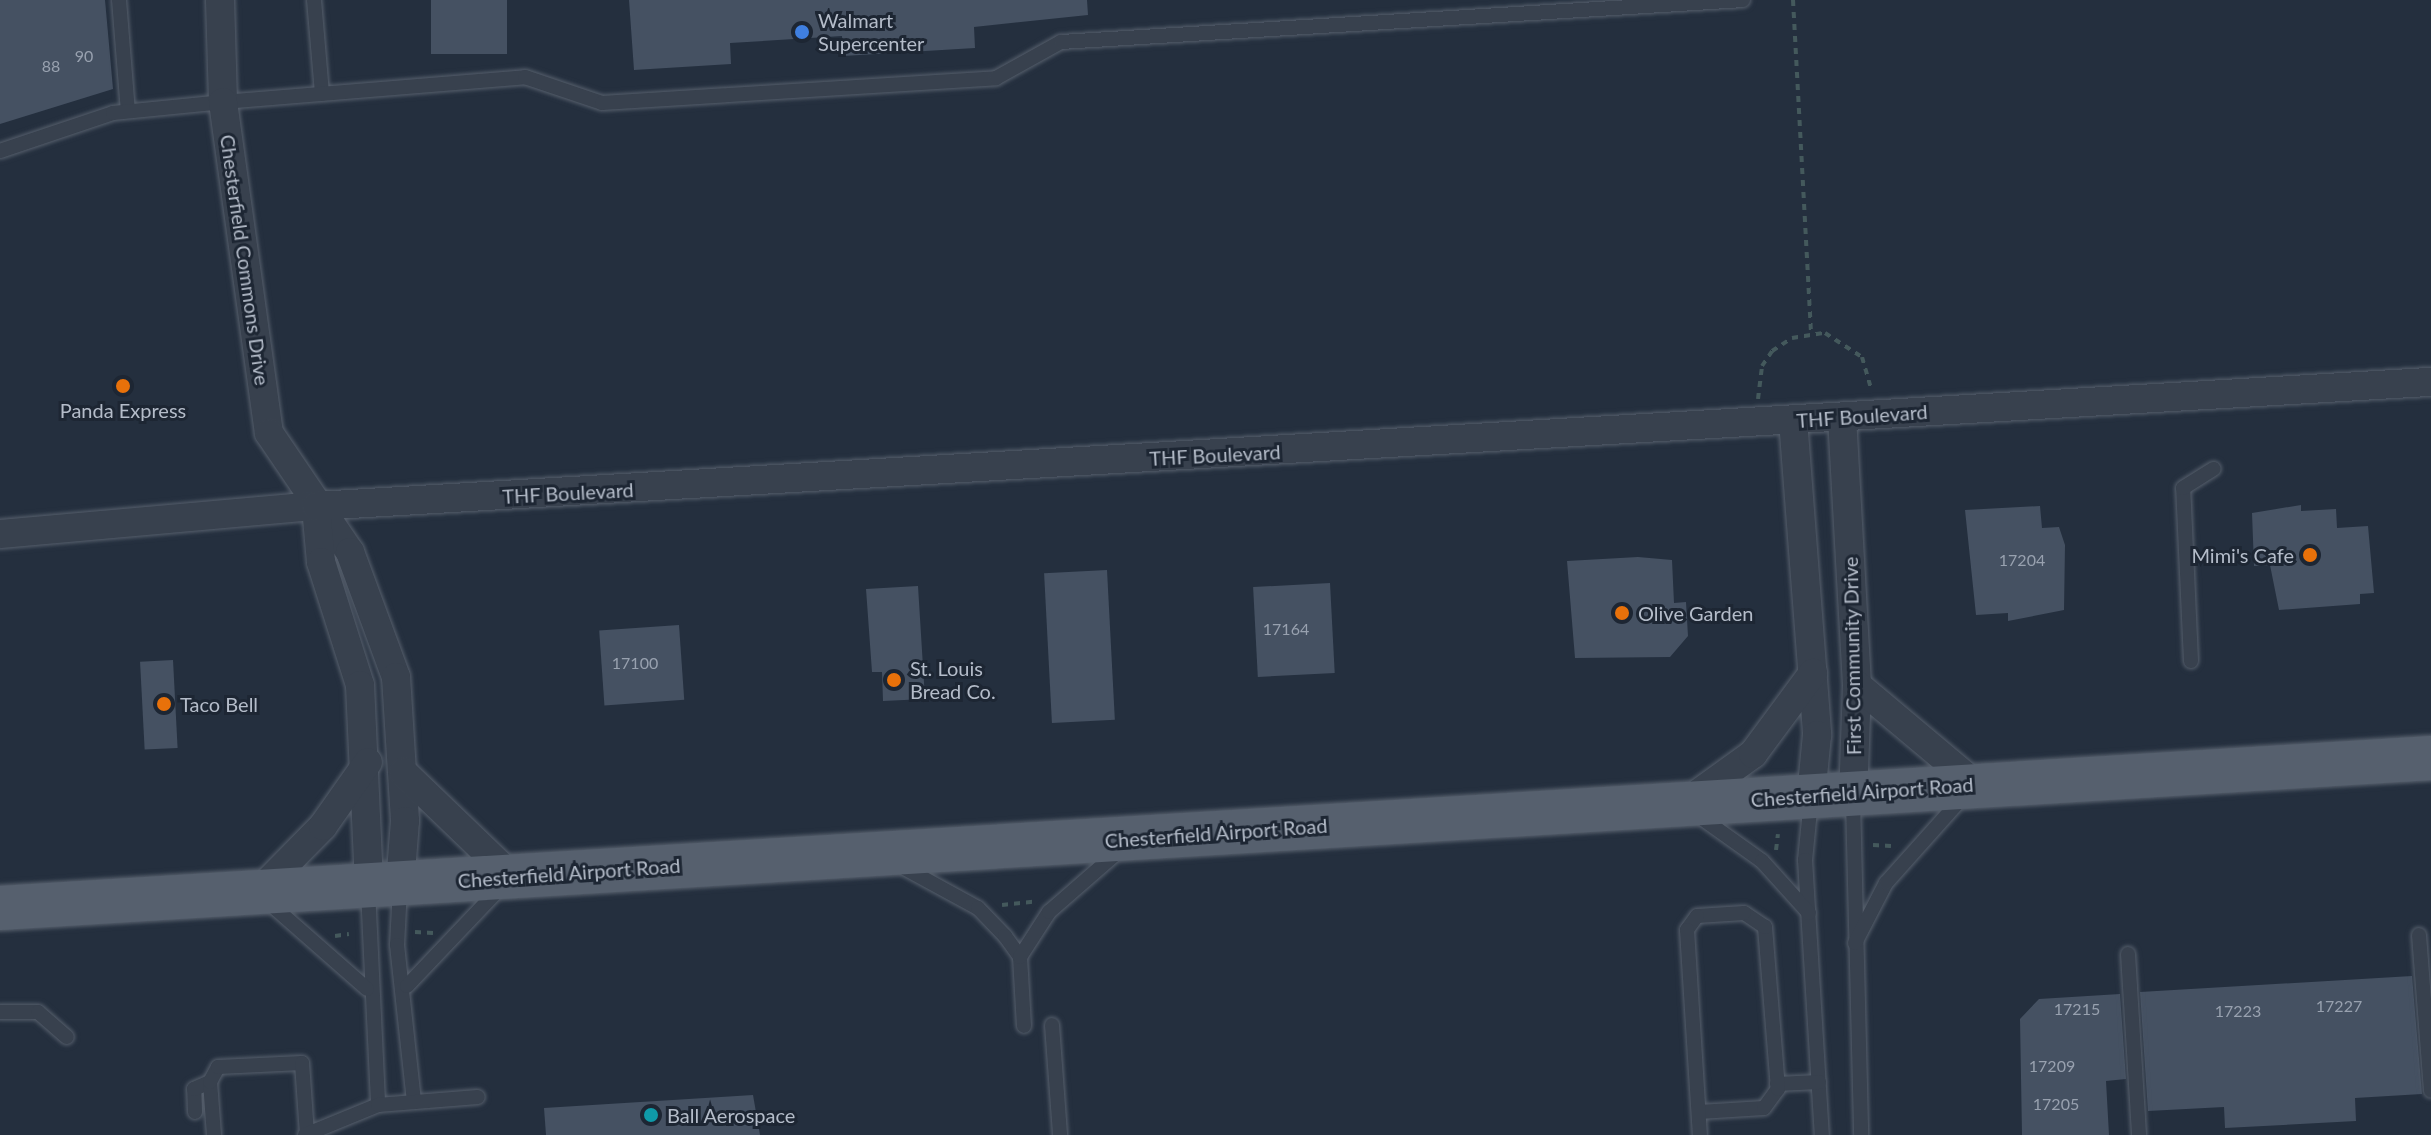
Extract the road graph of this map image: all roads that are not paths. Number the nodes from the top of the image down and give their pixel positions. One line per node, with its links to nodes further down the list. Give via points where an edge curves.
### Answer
1 (119, 0): 7 (lane)
2 (220, 0): 6 (street, Chesterfield Commons Drive)
3 (314, 0): 5 (lane)
4 (1743, 0): 5 (lane, via 1061,42 996,78 967,80 602,103 525,77)
5 (322, 94): 6 (lane)
6 (223, 102): 7 (lane); 13 (street, Chesterfield Commons Drive, via 269,433)
7 (128, 111): 8 (lane)
8 (0, 151)
9 (2431, 382): 10 (street, THF Boulevard)
10 (1842, 417): 11 (street, THF Boulevard); 17 (street, First Community Drive)
11 (1793, 420): 13 (street, THF Boulevard); 16 (street, First Community Drive)
12 (2214, 469): 15 (lane, via 2183,488)
13 (316, 506): 14 (street, THF Boulevard); 19 (street, Chesterfield Commons Drive, via 321,562 360,685); 20 (street, Chesterfield Commons Drive, via 350,552 386,642)
14 (0, 534)
15 (2191, 661)
16 (1813, 673): 22 (street, First Community Drive); 23 (street, via 1753,754)
17 (1857, 685): 21 (street); 22 (street, First Community Drive)
18 (2431, 758): 21 (main road, Chesterfield Airport Road)
19 (368, 762): 27 (street, Chesterfield Commons Drive); 28 (street, via 323,826)
20 (403, 772): 26 (street); 27 (street, Chesterfield Commons Drive)
21 (1976, 785): 22 (main road, Chesterfield Airport Road); 32 (lane, via 1924,834)
22 (1839, 796): 23 (main road, Chesterfield Airport Road); 30 (lane, First Community Drive); 32 (lane, First Community Drive)
23 (1683, 804): 24 (main road, Chesterfield Airport Road); 30 (lane, via 1762,861)
24 (1134, 838): 25 (main road, Chesterfield Airport Road); 34 (lane, via 1049,912)
25 (875, 852): 26 (main road, Chesterfield Airport Road); 34 (lane, via 978,908)
26 (512, 877): 27 (main road, Chesterfield Airport Road); 35 (lane)
27 (384, 885): 28 (main road, Chesterfield Airport Road); 35 (lane); 36 (lane)
28 (257, 893): 29 (main road, Chesterfield Airport Road); 36 (lane)
29 (0, 908)
30 (1809, 913): 42 (lane, First Community Drive)
31 (2419, 935): 44 (lane)
32 (1854, 943): 55 (lane, First Community Drive)
33 (2128, 954): 56 (lane)
34 (1020, 957): 39 (lane)
35 (407, 986): 46 (lane)
36 (367, 989): 47 (lane)
37 (0, 1012): 40 (lane, via 38,1012)
38 (1052, 1025): 52 (lane)
39 (1024, 1026)
40 (67, 1037)
41 (210, 1082): 48 (lane, via 194,1089); 50 (lane); 51 (lane, via 218,1067 302,1063)
42 (1819, 1082): 43 (lane); 54 (lane, First Community Drive)
43 (1777, 1084): 49 (lane, via 1764,1108); 49 (lane, via 1765,927 1744,913 1697,916 1687,930)
44 (2431, 1091)
45 (478, 1097): 46 (lane)
46 (414, 1102): 47 (lane)
47 (378, 1105): 51 (lane)
48 (195, 1112)
49 (1699, 1112): 53 (lane)
50 (214, 1135)
51 (306, 1135)
52 (1060, 1135)
53 (1700, 1135)
54 (1822, 1135)
55 (1861, 1135)
56 (2139, 1135)

